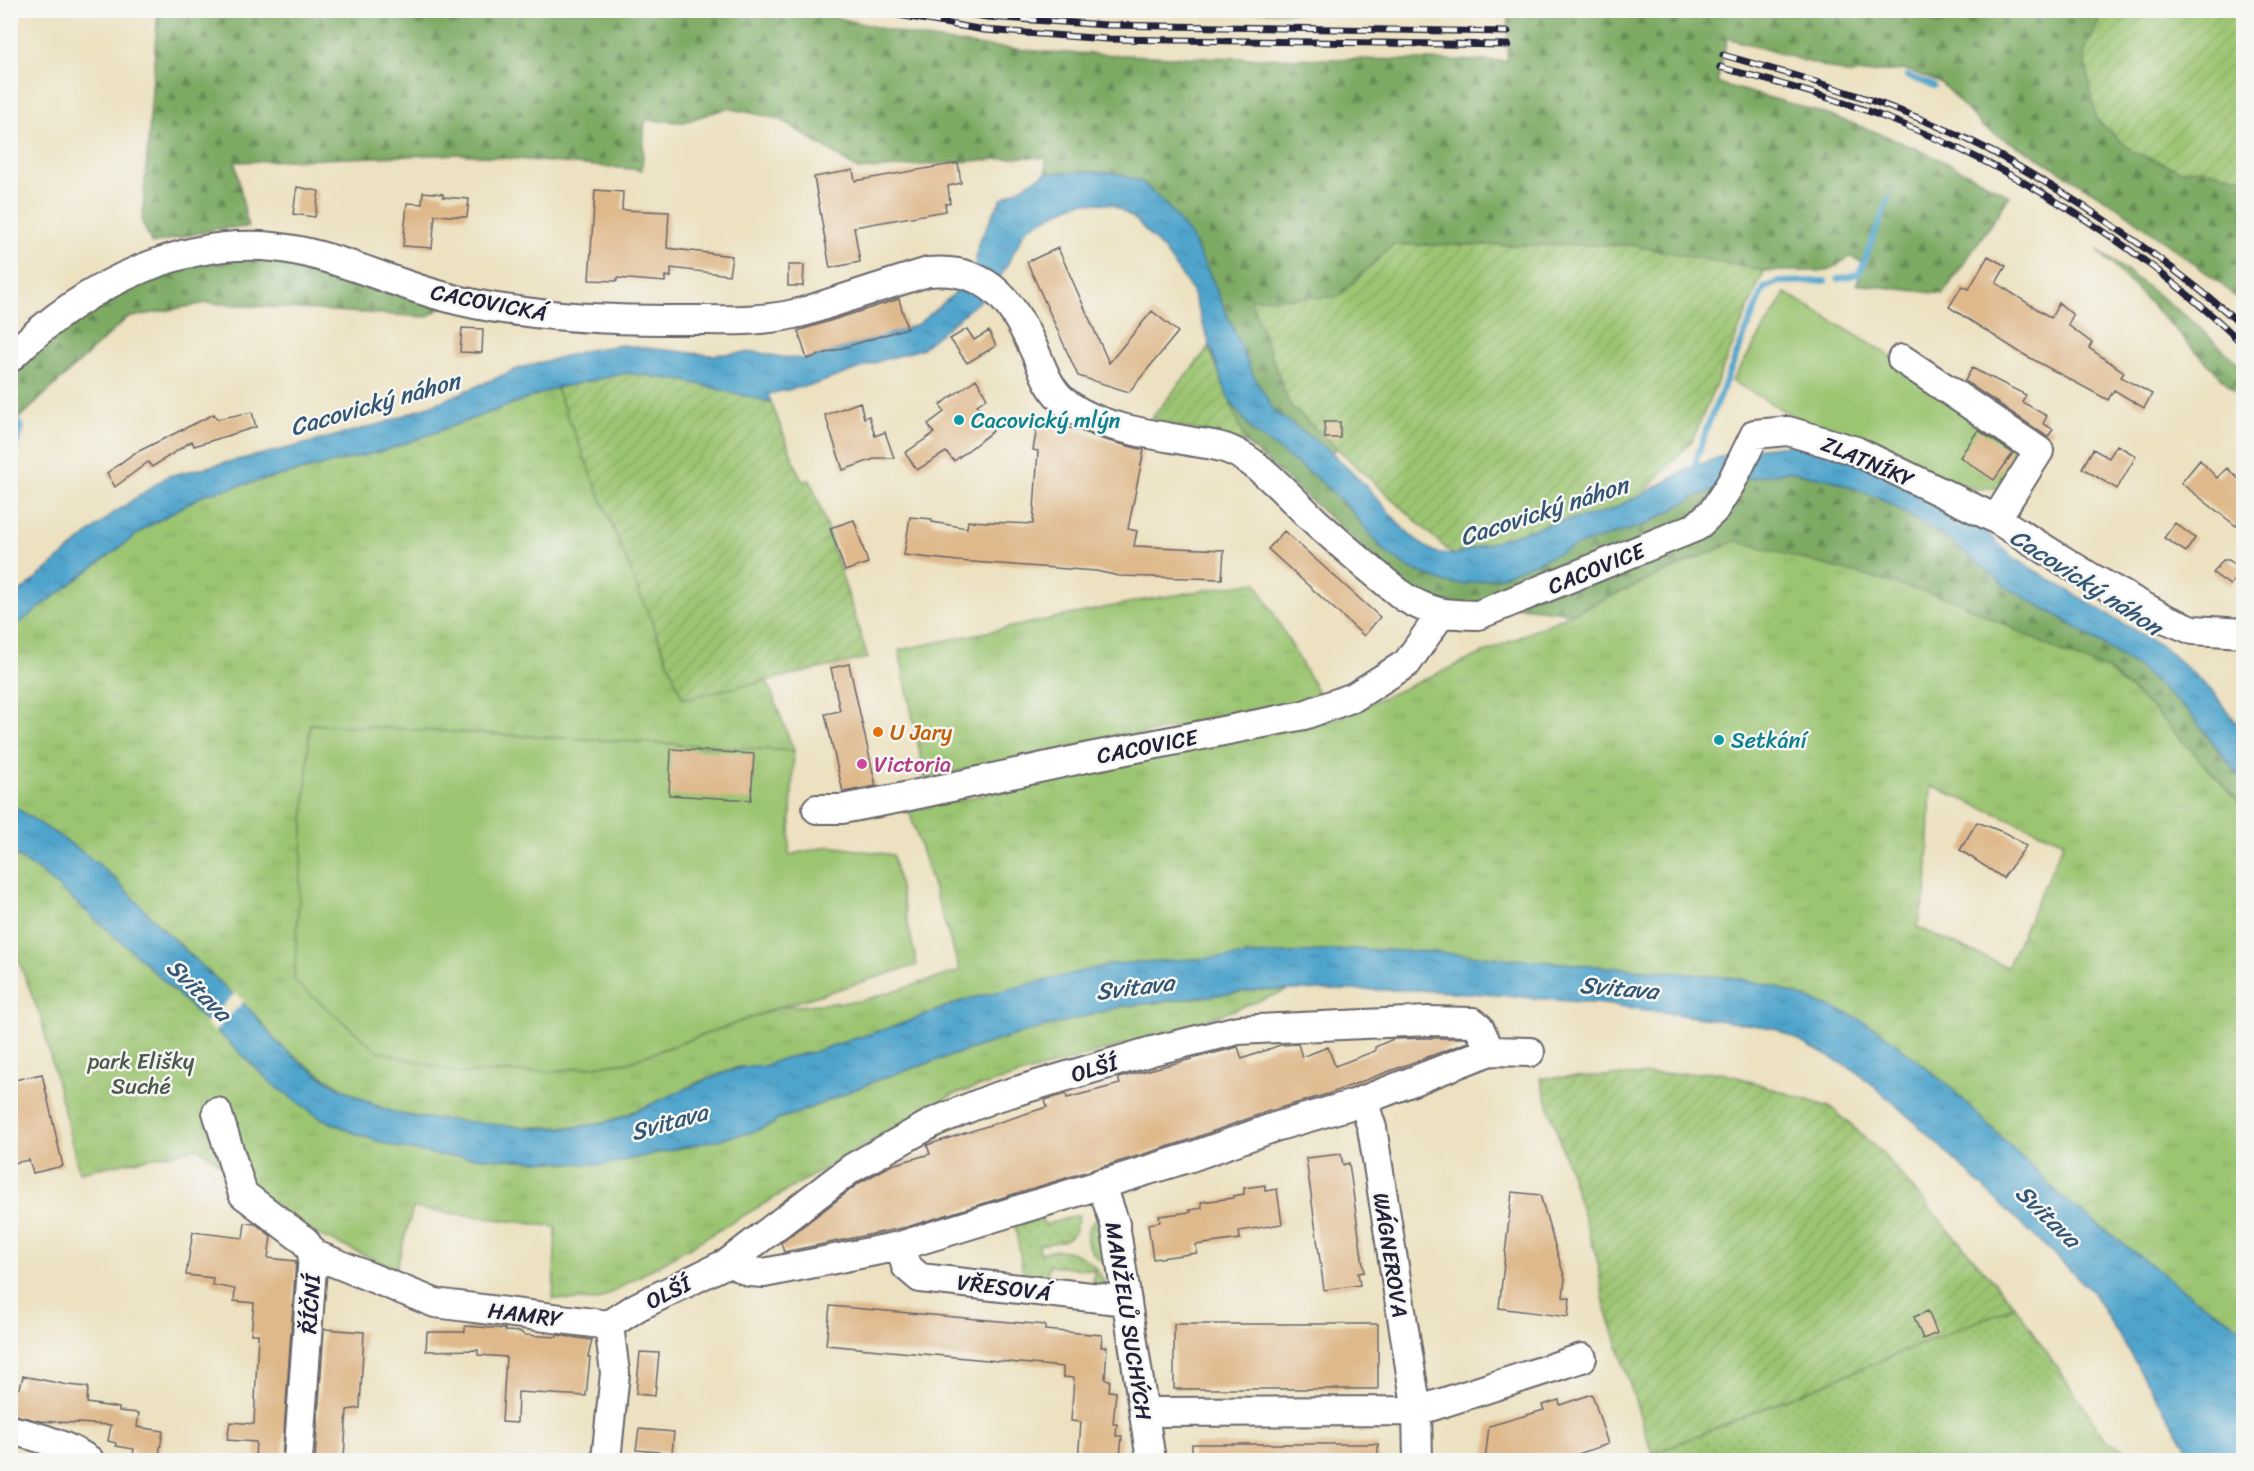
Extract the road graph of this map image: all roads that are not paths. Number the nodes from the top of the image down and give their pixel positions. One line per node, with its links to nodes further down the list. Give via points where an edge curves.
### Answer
1 (982, 281): 2 (street, CACOVICKÁ, via 949,270 928,272 795,314 752,320 616,320 517,311 443,297 297,250 216,247 180,255 131,274 61,313); 6 (street, CACOVICE, via 1024,327 1048,382 1058,397 1077,412 1107,423 1230,450 1264,473 1404,597)
2 (10, 358)
3 (1902, 358): 5 (street, via 2039,451)
4 (1745, 453): 5 (street, ZLATNÍKY, via 1755,434 1788,430 1856,451); 6 (street, CACOVICE, via 1714,510 1696,527 1478,615)
5 (1996, 519): 7 (street, ZLATNÍKY, via 2166,619 2193,630)
6 (1441, 614): 8 (street, CACOVICE, via 1407,663 1354,697 1304,715 900,798 842,809)
7 (2244, 633)
8 (817, 809)
9 (1490, 1051): 10 (street); 11 (street); 16 (street, OLŠÍ, via 1473,1022 1238,1030 1152,1051 993,1098 934,1122 852,1168)
10 (1530, 1052)
11 (1363, 1100): 13 (street); 20 (street, WÁGNEROVA, via 1372,1128)
12 (217, 1112): 15 (street, ŘÍČNÍ, via 243,1194 304,1241)
13 (1101, 1183): 14 (street); 17 (street, MANŽELŮ SUCHÝCH, via 1115,1224)
14 (900, 1245): 16 (street, via 772,1272 750,1272); 17 (street, VŘESOVÁ, via 906,1266 920,1278)
15 (313, 1254): 18 (street, HAMRY, via 435,1303); 24 (street, ŘÍČNÍ)
16 (729, 1262): 18 (street, OLŠÍ)
17 (1127, 1301): 21 (street, MANŽELŮ SUCHÝCH)
18 (609, 1325): 25 (street, via 615,1373)
19 (1582, 1358): 20 (street)
20 (1417, 1411): 21 (street); 27 (street, WÁGNEROVA)
21 (1145, 1412): 26 (street, MANŽELŮ SUCHÝCH)
22 (10, 1430): 23 (street, via 35,1436)
23 (89, 1461)
24 (298, 1461)
25 (606, 1461)
26 (1150, 1461)
27 (1418, 1461)

